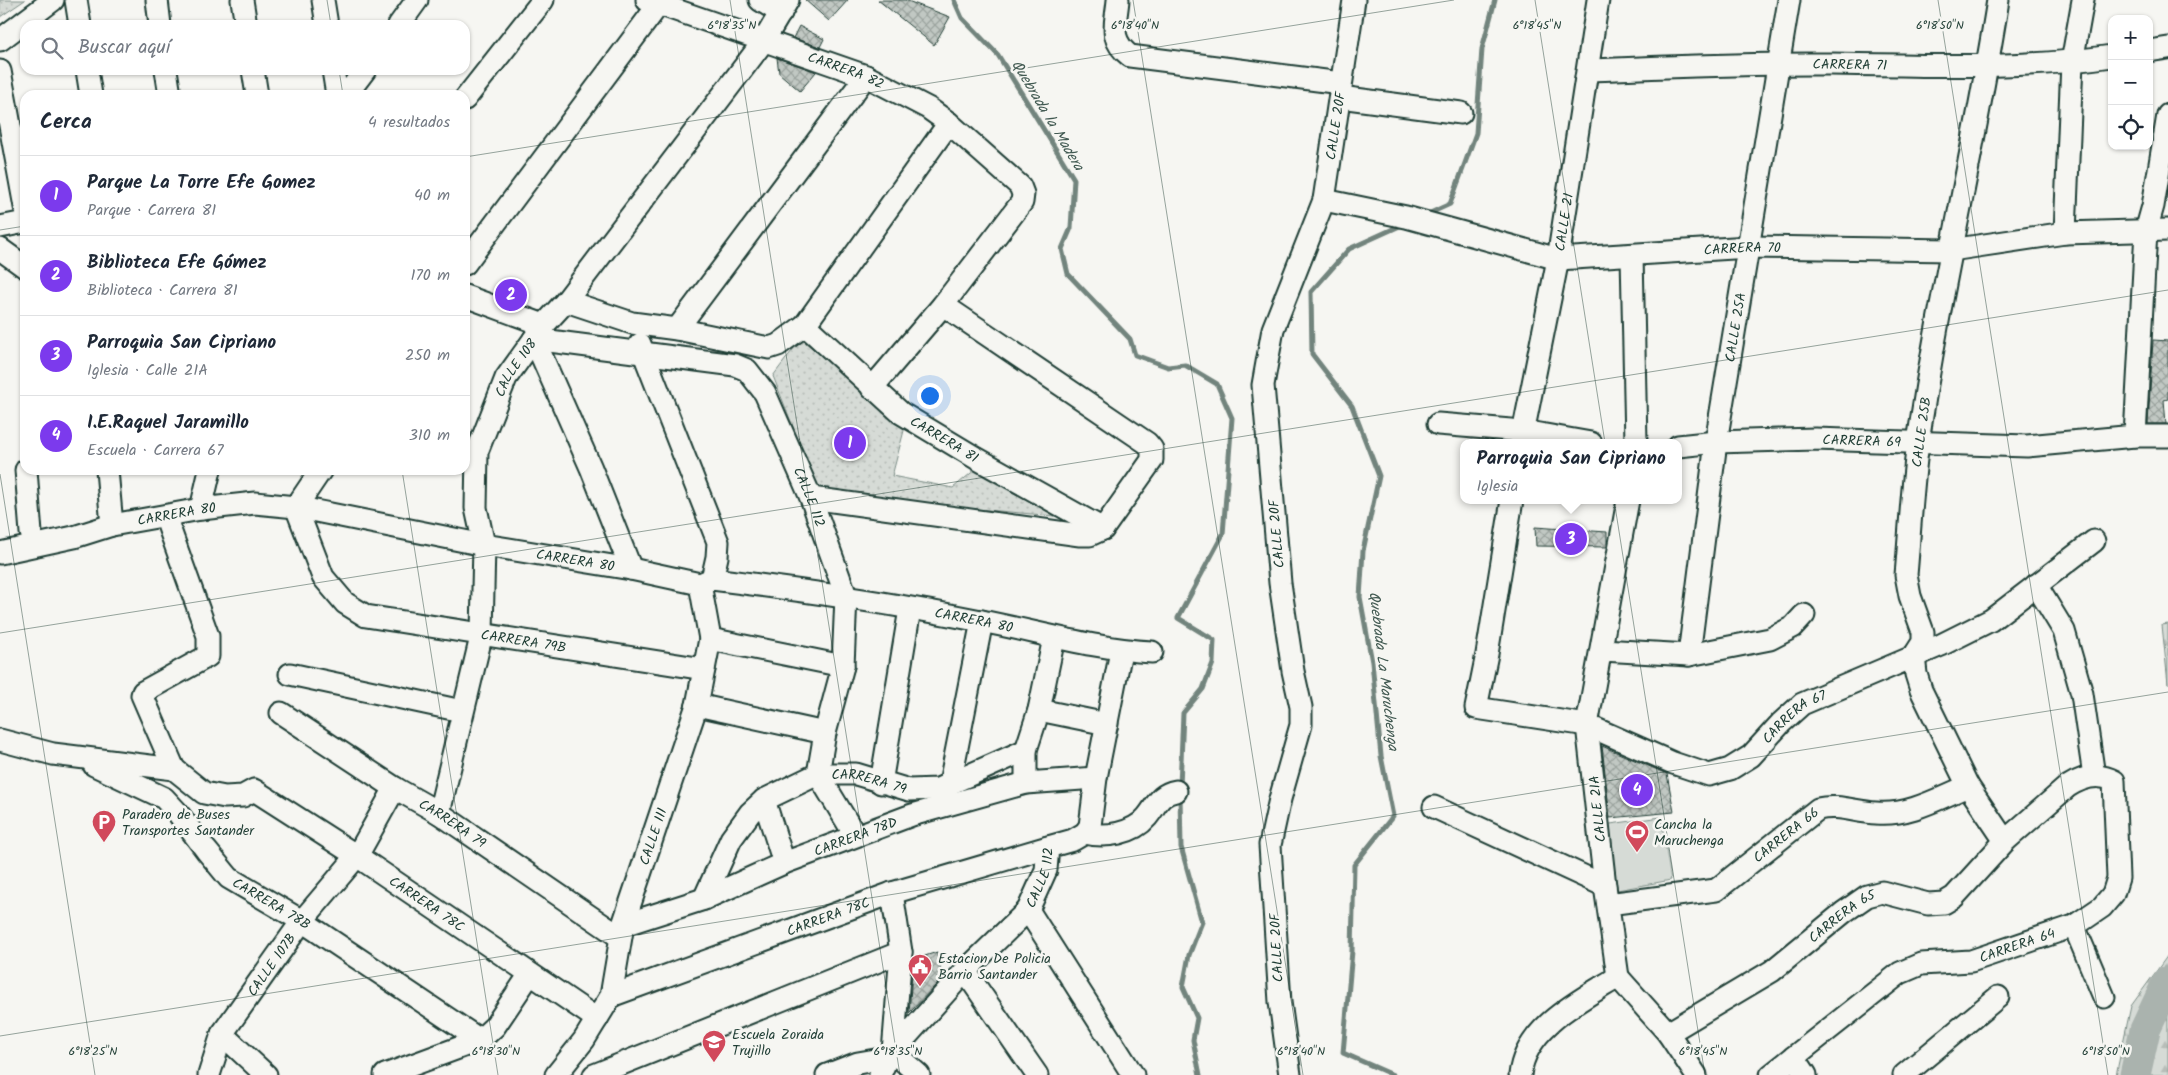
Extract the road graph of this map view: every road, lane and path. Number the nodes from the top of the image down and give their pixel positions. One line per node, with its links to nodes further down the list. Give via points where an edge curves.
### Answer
1 (53, 0): 16 (street)
2 (76, 0): 17 (street)
3 (156, 0): 18 (street)
4 (242, 0): 19 (street)
5 (323, 0): 20 (street)
6 (543, 0): 44 (street)
7 (760, 0): 15 (street)
8 (1118, 0): 43 (street, via 1115,37 1120,48 1130,56)
9 (1354, 0): 43 (street, CALLE 20F)
10 (1598, 0): 30 (street, CALLE 21)
11 (1788, 0): 28 (street, CALLE 25A)
12 (1998, 0): 29 (street, CALLE 25B)
13 (2083, 0): 27 (street)
14 (656, 2): 23 (street, CARRERA 82); 59 (street)
15 (785, 6): 23 (street, CALLE 108)
16 (26, 20)
17 (79, 20)
18 (159, 20)
19 (245, 20)
20 (326, 20)
21 (20, 25): 22 (street)
22 (0, 40)
23 (763, 42): 37 (street, CARRERA 82); 63 (street, CALLE 108)
24 (2168, 48): 25 (street)
25 (2153, 50)
26 (2108, 57): 27 (street, CARRERA 71)
27 (2072, 62): 29 (street, CARRERA 71); 54 (street)
28 (1776, 64): 29 (street, CARRERA 71); 30 (street, CARRERA 71); 55 (street, CALLE 25A)
29 (1988, 65): 57 (street, CALLE 25B)
30 (1588, 70): 60 (street, CALLE 21)
31 (0, 71): 48 (street)
32 (88, 75): 38 (street)
33 (167, 75): 39 (street)
34 (254, 75): 40 (street)
35 (334, 75): 41 (street)
36 (361, 75): 42 (street)
37 (866, 76): 47 (street, CARRERA 82, via 928,108); 67 (street)
38 (90, 90)
39 (169, 90)
40 (256, 90)
41 (336, 90)
42 (350, 90)
43 (1340, 90): 45 (street); 49 (street, CALLE 20F)
44 (470, 93)
45 (1461, 113)
46 (2168, 114): 52 (street)
47 (949, 123): 64 (street, CARRERA 82, via 1020,186 1023,194 1022,202); 66 (street)
48 (20, 180)
49 (1324, 200): 60 (street, CARRERA 70, via 1406,217); 172 (street, CALLE 20F, via 1273,329 1263,384 1280,583 1301,707 1301,725 1270,844 1280,1002)
50 (20, 223): 51 (street)
51 (0, 228)
52 (2146, 230): 53 (street, CARRERA 70); 54 (street, CARRERA 70); 72 (street)
53 (2168, 230)
54 (2065, 233): 57 (street, CARRERA 70)
55 (1749, 247): 57 (street, CARRERA 70); 58 (street, CARRERA 70); 77 (street, CALLE 25A)
56 (0, 249): 61 (street)
57 (1951, 250): 78 (street, CALLE 25B)
58 (1632, 255): 60 (street, CARRERA 70); 76 (street)
59 (470, 257)
60 (1558, 259): 74 (street, CALLE 21)
61 (20, 263)
62 (470, 298): 68 (street)
63 (566, 301): 65 (street); 68 (street, CALLE 108)
64 (943, 305): 70 (street); 91 (street, via 1152,449 1152,460)
65 (632, 324): 67 (street); 69 (street, CALLE 111)
66 (805, 325): 67 (street, via 778,345 768,348); 70 (street, CARRERA 81)
67 (677, 329)
68 (539, 332): 69 (street, CALLE 112); 94 (street, CALLE 108, via 506,378 477,452 476,508); 96 (street)
69 (644, 354): 84 (street, CALLE 112, via 735,365 747,370 765,393); 97 (street, CALLE 111, via 718,542 717,557)
70 (872, 388): 91 (street, CARRERA 81, via 901,413)
71 (1438, 424): 74 (street)
72 (2135, 436): 73 (street, CARRERA 69); 78 (street, CARRERA 69, via 2027,446)
73 (2168, 436)
74 (1522, 437): 75 (street)
75 (1545, 439)
76 (1636, 439)
77 (1716, 442): 78 (street, CARRERA 69, via 1815,439); 79 (street, CARRERA 69); 109 (street, CALLE 25A)
78 (1918, 444): 110 (street, CALLE 25B, via 1906,575 1923,632 1923,642)
79 (1682, 446)
80 (26, 475): 92 (street)
81 (107, 475): 90 (street)
82 (209, 475): 88 (street)
83 (318, 475): 87 (street)
84 (811, 498): 91 (street, via 1080,535 1090,535); 99 (street, CALLE 112)
85 (1511, 504): 119 (street, CARRERA 67, via 1476,708)
86 (1627, 504): 106 (street, CALLE 21A)
87 (296, 508): 88 (street, CARRERA 80, via 255,503); 94 (street, CARRERA 80); 103 (street, CARRERA 79B, via 323,577 345,603 366,616)
88 (201, 509): 89 (street, CARRERA 80)
89 (165, 516): 90 (street, CARRERA 80); 124 (street, via 210,646 208,656 144,692 143,699)
90 (112, 525): 95 (street, CARRERA 80, via 74,538)
91 (1103, 529)
92 (32, 533)
93 (2094, 541): 98 (street, CARRERA 67)
94 (484, 545): 96 (street, CARRERA 80); 103 (street, CALLE 108)
95 (0, 553)
96 (631, 569): 97 (street, CARRERA 80)
97 (706, 581): 99 (street, CARRERA 80); 105 (street, CALLE 111)
98 (2036, 585): 110 (street, CARRERA 67, via 1991,620); 127 (street, CARRERA 64, via 2064,631)
99 (846, 596): 100 (street, CARRERA 80); 111 (street, CALLE 112)
100 (910, 609): 102 (street, CARRERA 80); 128 (street)
101 (1804, 615): 109 (street, via 1793,627 1770,639)
102 (982, 621): 104 (street, CARRERA 80); 129 (street)
103 (482, 634): 112 (street, CARRERA 79B); 116 (street, CALLE 108)
104 (1054, 638): 107 (street, CARRERA 80); 115 (street)
105 (710, 639): 111 (street); 112 (street, CALLE 111)
106 (1602, 650): 109 (street); 119 (street, CALLE 21A)
107 (1121, 651): 108 (street, CARRERA 80); 118 (street)
108 (1152, 652)
109 (1689, 655)
110 (1914, 656): 119 (street, CARRERA 67, via 1802,704 1752,756 1730,769 1709,775 1673,763); 131 (street, via 1921,690)
111 (843, 666): 120 (street, CALLE 112)
112 (704, 669): 114 (street, CALLE 111)
113 (290, 674): 116 (street)
114 (697, 704): 120 (street); 149 (street, CALLE 111)
115 (1039, 710): 118 (street); 122 (street)
116 (462, 711): 136 (street, CALLE 108)
117 (281, 714): 132 (street, CARRERA 79)
118 (1107, 724): 126 (street)
119 (1587, 725): 144 (street, CALLE 21A)
120 (826, 733): 125 (street, CALLE 112)
121 (0, 740): 123 (street, via 53,754)
122 (1026, 750): 129 (street, CARRERA 79); 130 (street)
123 (75, 756): 124 (street); 147 (street, CARRERA 78B, via 164,798 229,878)
124 (174, 769): 141 (street, CARRERA 78C, via 204,793 243,796 254,790)
125 (818, 774): 128 (street, CARRERA 79, via 856,774); 134 (street, CARRERA 79); 138 (street)
126 (1096, 778): 130 (street, CARRERA 78D); 137 (street, via 1090,826)
127 (2104, 778): 139 (street, CARRERA 65, via 2075,782 2067,787); 148 (street, CARRERA 64, via 2118,878 2113,894 2102,907)
128 (881, 783): 129 (street, CARRERA 79, via 909,790 938,789)
129 (950, 783)
130 (1026, 783): 138 (street, CARRERA 78D, via 912,815)
131 (1968, 786): 139 (street); 144 (street, CARRERA 66, via 1908,811 1876,814 1832,806 1818,809 1716,890)
132 (395, 788): 136 (street, CARRERA 79); 141 (street, CALLE 107B)
133 (1176, 791): 137 (street, via 1162,795 1146,819 1122,834)
134 (764, 800): 142 (street); 145 (street, CARRERA 79, via 731,839)
135 (1434, 807): 144 (street)
136 (439, 812): 149 (street, CARRERA 79)
137 (1084, 833): 140 (street, CALLE 112, via 1074,840)
138 (855, 836): 142 (street, CARRERA 78D)
139 (2005, 841): 158 (street, CARRERA 65, via 1954,897 1944,903 1928,904 1882,892 1868,896 1772,972)
140 (1048, 848): 143 (street, CARRERA 78C); 146 (street, CALLE 112, via 1046,870)
141 (357, 856): 147 (street, CALLE 107B); 152 (street, CARRERA 78C)
142 (784, 863): 145 (street, CARRERA 78D)
143 (892, 893): 150 (street); 154 (street, CARRERA 78C)
144 (1607, 895): 153 (street, CALLE 21A)
145 (704, 899): 149 (street, CARRERA 78D)
146 (1028, 910): 151 (street, CALLE 112); 171 (street)
147 (302, 921): 159 (street, CALLE 107B); 160 (street, CARRERA 78B)
148 (2074, 926): 156 (street); 161 (street, CARRERA 64, via 1971,960 1921,964 1900,973)
149 (622, 931): 154 (street, CALLE 111)
150 (901, 952): 162 (street); 167 (street)
151 (965, 970): 162 (street, CALLE 112); 170 (street)
152 (530, 974): 157 (street, CARRERA 78C); 160 (street, via 495,1026)
153 (1618, 977): 158 (street); 173 (street, via 1577,1002 1537,1035 1527,1048)
154 (611, 996): 157 (street, CALLE 111)
155 (1998, 997): 177 (street)
156 (2104, 997)
157 (597, 1019): 166 (street, CALLE 111)
158 (1668, 1033): 174 (street)
159 (222, 1034): 163 (street, CALLE 107B); 164 (street)
160 (480, 1040): 165 (street)
161 (1794, 1057): 175 (street, CARRERA 64); 176 (street)
162 (887, 1062): 168 (street, via 858,1063); 169 (street)
163 (209, 1075)
164 (266, 1075)
165 (385, 1075)
166 (556, 1075)
167 (594, 1075)
168 (827, 1075)
169 (919, 1075)
170 (1036, 1075)
171 (1133, 1075)
172 (1290, 1075)
173 (1520, 1075)
174 (1696, 1075)
175 (1771, 1075)
176 (1806, 1075)
177 (1904, 1075)

